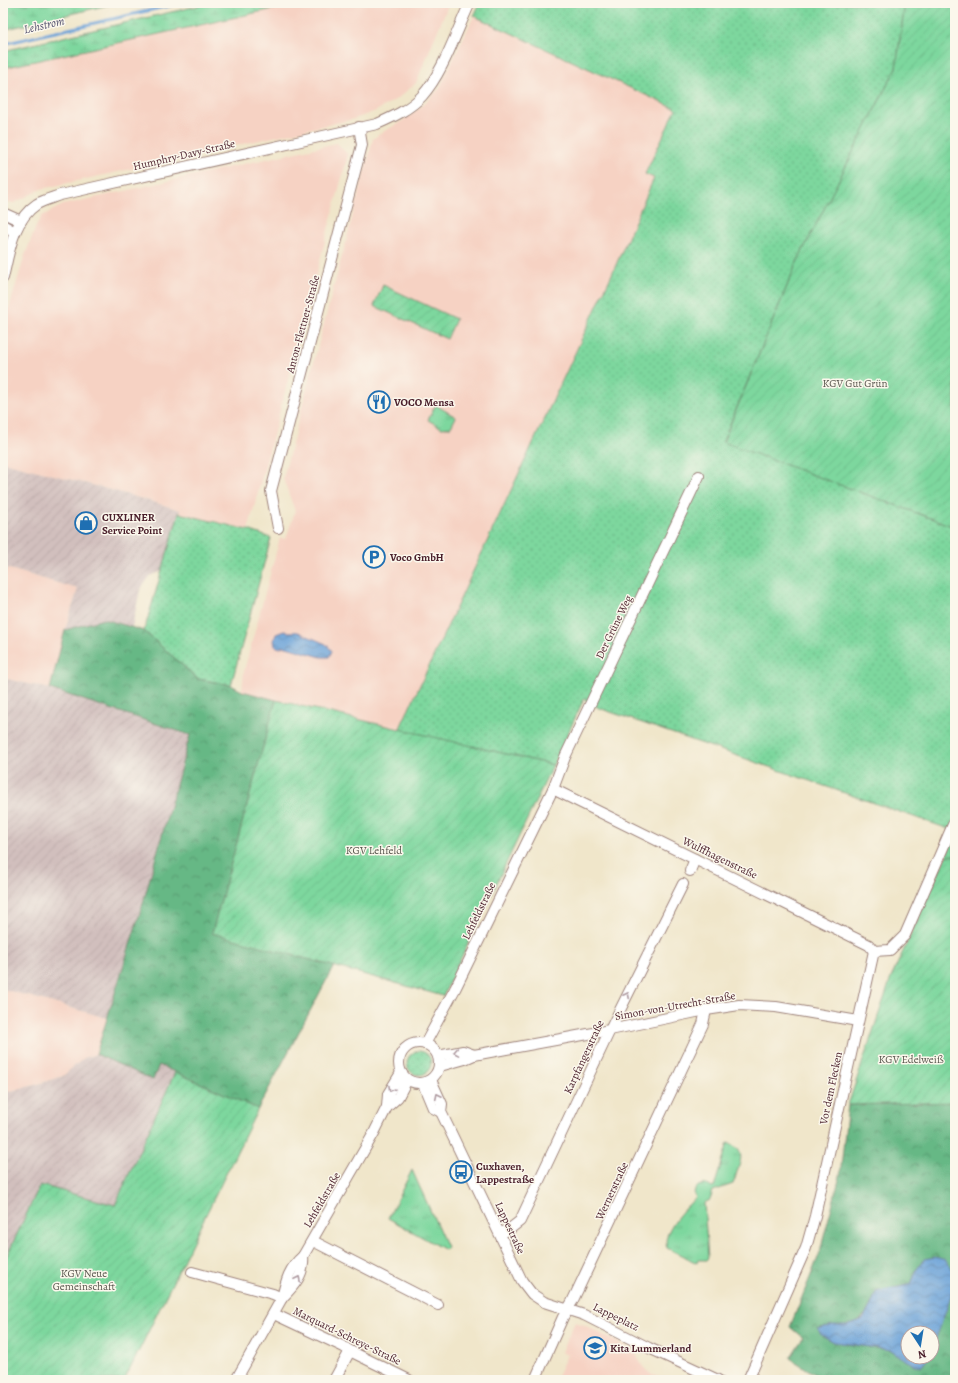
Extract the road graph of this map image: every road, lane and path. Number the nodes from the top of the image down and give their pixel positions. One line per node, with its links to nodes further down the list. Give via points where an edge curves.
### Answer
1 (470, 3): 2 (street, Humphry-Davy-Straße, via 458,29 448,40 428,82 404,105)
2 (359, 127): 4 (street, Humphry-Davy-Straße, via 60,195 38,203); 9 (street, Anton-Flettner-Straße, via 362,145 271,491)
3 (3, 213): 4 (street)
4 (21, 221): 6 (street, Humphry-Davy-Straße)
5 (3, 225): 6 (street)
6 (15, 232): 7 (street, Humphry-Davy-Straße)
7 (3, 278)
8 (699, 476): 10 (street, Der Grüne Weg, via 565,757)
9 (278, 528)
10 (553, 789): 12 (street, Wulffhagenstraße); 19 (street, Lehfeldstraße)
11 (955, 820): 15 (street, via 904,935 890,950)
12 (695, 859): 13 (street); 15 (street, Wulffhagenstraße, via 869,945)
13 (690, 871)
14 (684, 884): 18 (street, Karpfangerstraße, one-way to 14)
15 (874, 951): 17 (street, Vor dem Flecken)
16 (706, 1010): 17 (street, Simon-von-Utrecht-Straße, via 759,1005); 18 (street, Simon-von-Utrecht-Straße); 28 (street, Wernerstraße, via 703,1024)
17 (858, 1021): 36 (street, Vor dem Flecken, via 806,1248)
18 (610, 1030): 20 (street, Simon-von-Utrecht-Straße, via 474,1055 465,1059); 23 (street, Karpfangerstraße, via 520,1221)
19 (426, 1044): 20 (street, via 431,1046); 21 (street, via 411,1044 400,1054 398,1061)
20 (439, 1061): 22 (street, via 434,1077)
21 (404, 1077): 22 (street, via 414,1083); 24 (street, Lehfeldstraße, via 388,1094 387,1107 374,1133)
22 (427, 1082): 23 (street, Lappestraße, via 442,1104 441,1112)
23 (500, 1234): 28 (street, Lappestraße, via 527,1289 544,1302)
24 (313, 1241): 26 (street, Lehfeldstraße, via 303,1256 304,1265 294,1286); 27 (street, Lehfeldstraße)
25 (192, 1272): 26 (street)
26 (282, 1298): 29 (street, Lehfeldstraße)
27 (438, 1305)
28 (568, 1310): 34 (street, Wernerstraße); 35 (street, Lappeplatz, via 606,1325)
29 (274, 1314): 30 (street, Marquard-Schreye-Straße); 31 (street, Lehfeldstraße)
30 (350, 1351): 32 (street); 33 (street, Marquard-Schreye-Straße)
31 (236, 1380)
32 (334, 1380)
33 (408, 1380)
34 (535, 1380)
35 (718, 1380)
36 (748, 1380)

